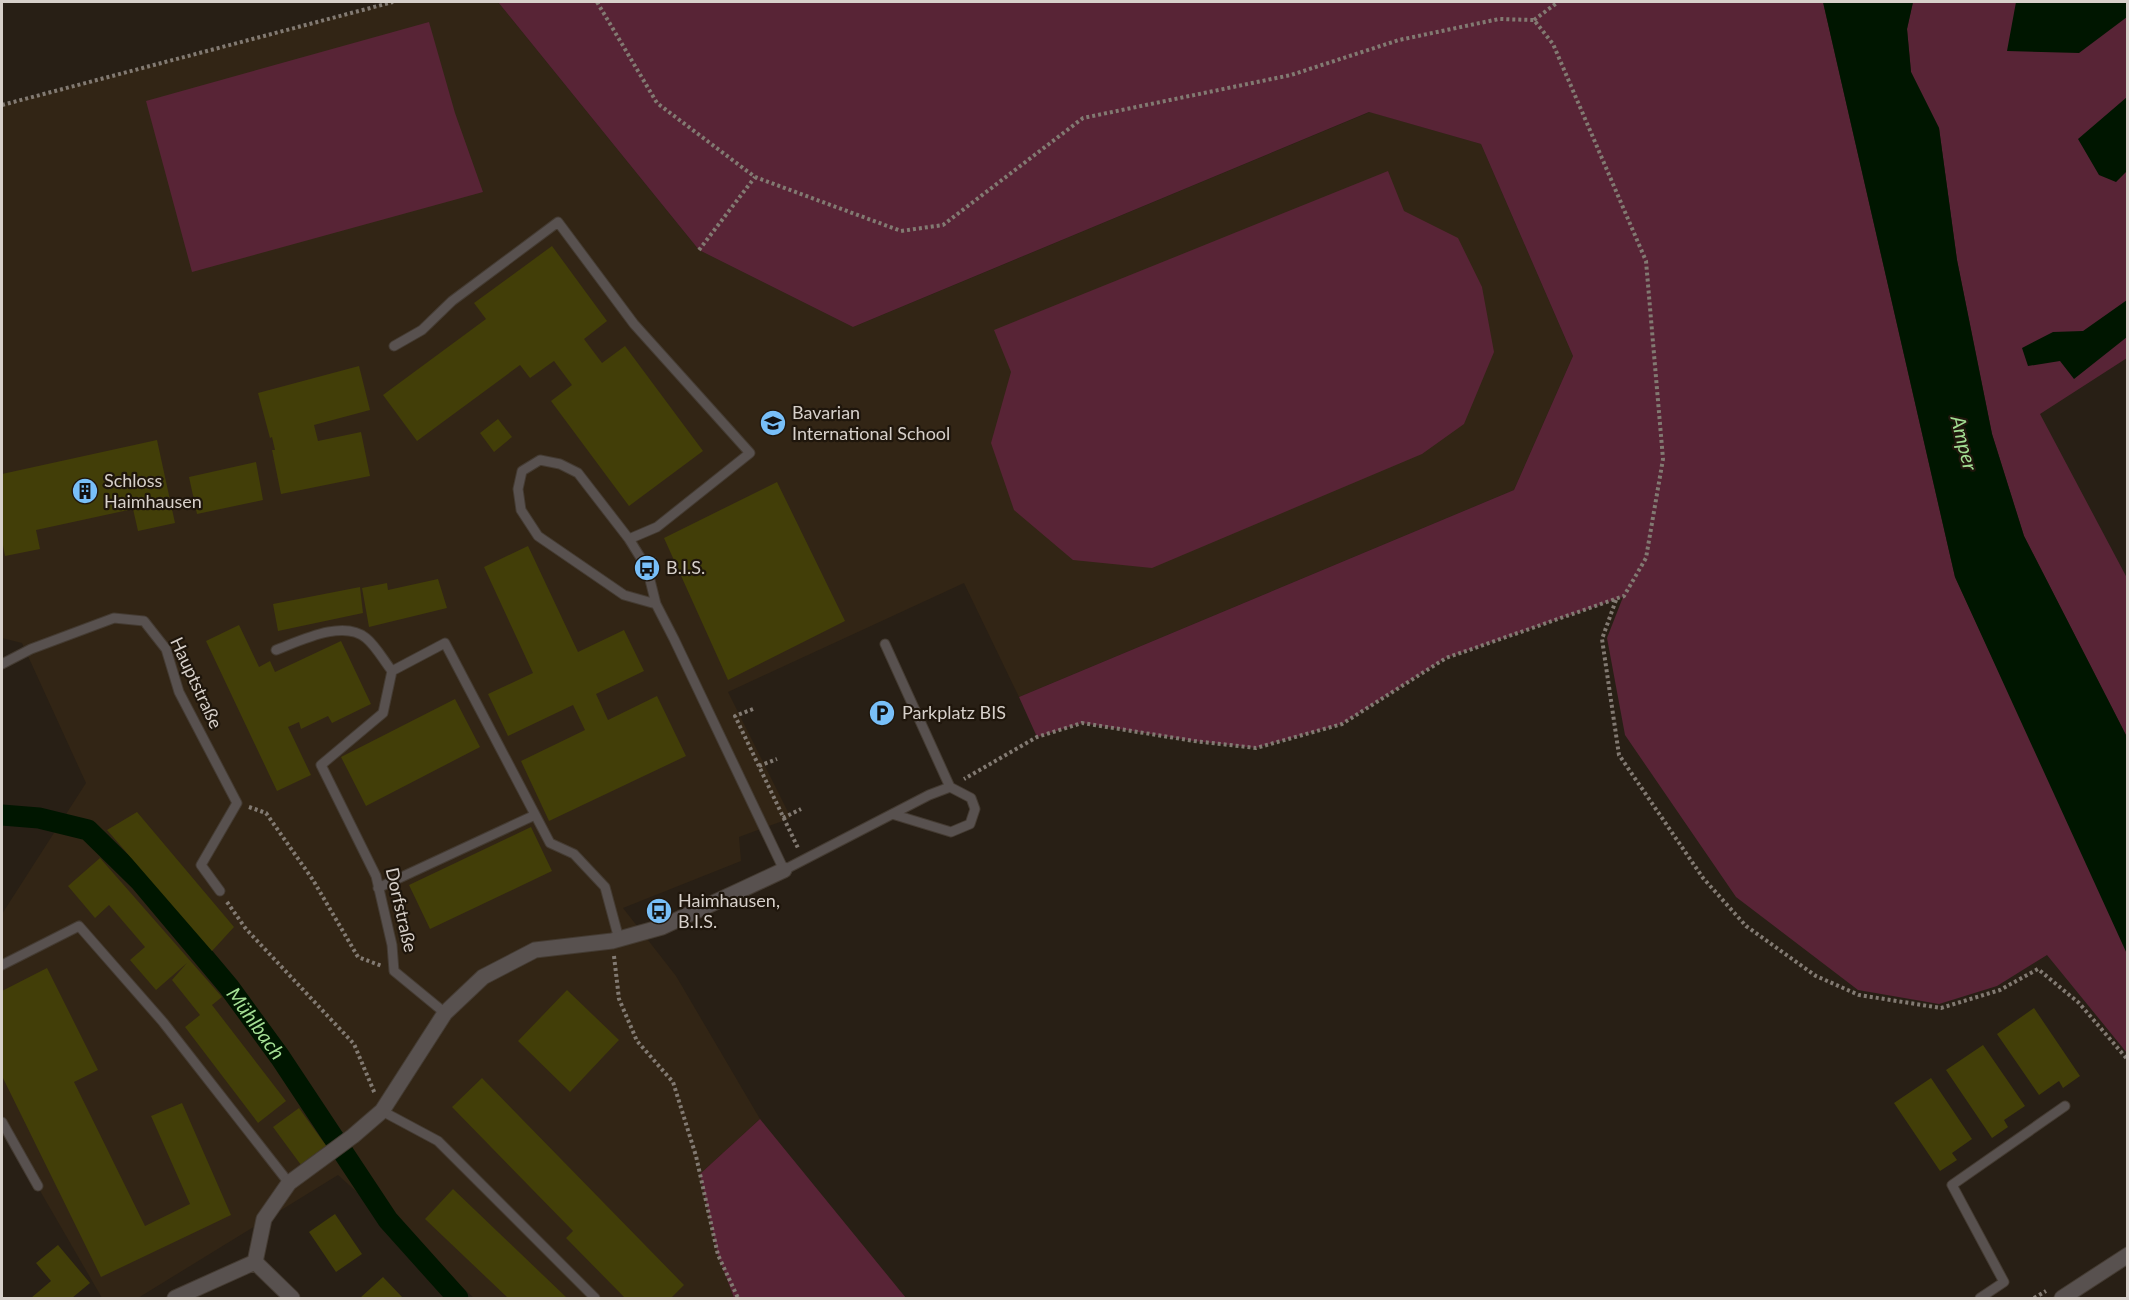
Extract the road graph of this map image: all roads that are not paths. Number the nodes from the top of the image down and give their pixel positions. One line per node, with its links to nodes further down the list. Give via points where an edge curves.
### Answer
1 (394, 346): 2 (lane, via 422,330 452,301 558,222 634,324 750,453 657,527)
2 (629, 539): 3 (lane, via 647,568); 3 (lane, via 578,473 540,460 522,471 518,489 521,510 538,536 624,595)
3 (656, 604): 11 (lane)
4 (885, 644): 8 (lane)
5 (276, 650): 7 (lane, via 332,630 350,632 365,637)
6 (2, 664): 13 (lane, Hauptstraße, via 114,618 144,621 166,649 179,692 237,803 201,865)
7 (392, 671): 10 (lane, via 445,643); 12 (lane, Dorfstraße, via 383,713 321,765 376,876)
8 (950, 787): 9 (lane); 9 (lane, via 971,798 975,809 970,824 951,832)
9 (892, 814): 11 (lane)
10 (535, 815): 12 (lane); 14 (lane, via 550,843 574,854 605,887)
11 (784, 870): 14 (street, via 662,927)
12 (378, 888): 16 (lane, Dorfstraße, via 394,971)
13 (220, 891)
14 (615, 940): 16 (street, via 535,950 483,977)
15 (2, 965): 20 (lane, via 79,926 163,1022)
16 (445, 1013): 18 (street)
17 (2065, 1106): 27 (lane, via 1953,1185 2004,1282)
18 (382, 1111): 20 (street); 26 (lane, via 438,1141)
19 (2, 1122): 21 (lane)
20 (289, 1183): 23 (street, via 264,1219)
21 (38, 1186)
22 (2127, 1255): 28 (street)
23 (255, 1262): 24 (street); 25 (street)
24 (175, 1299)
25 (292, 1299)
26 (595, 1299)
27 (1980, 1299)
28 (2062, 1299)

